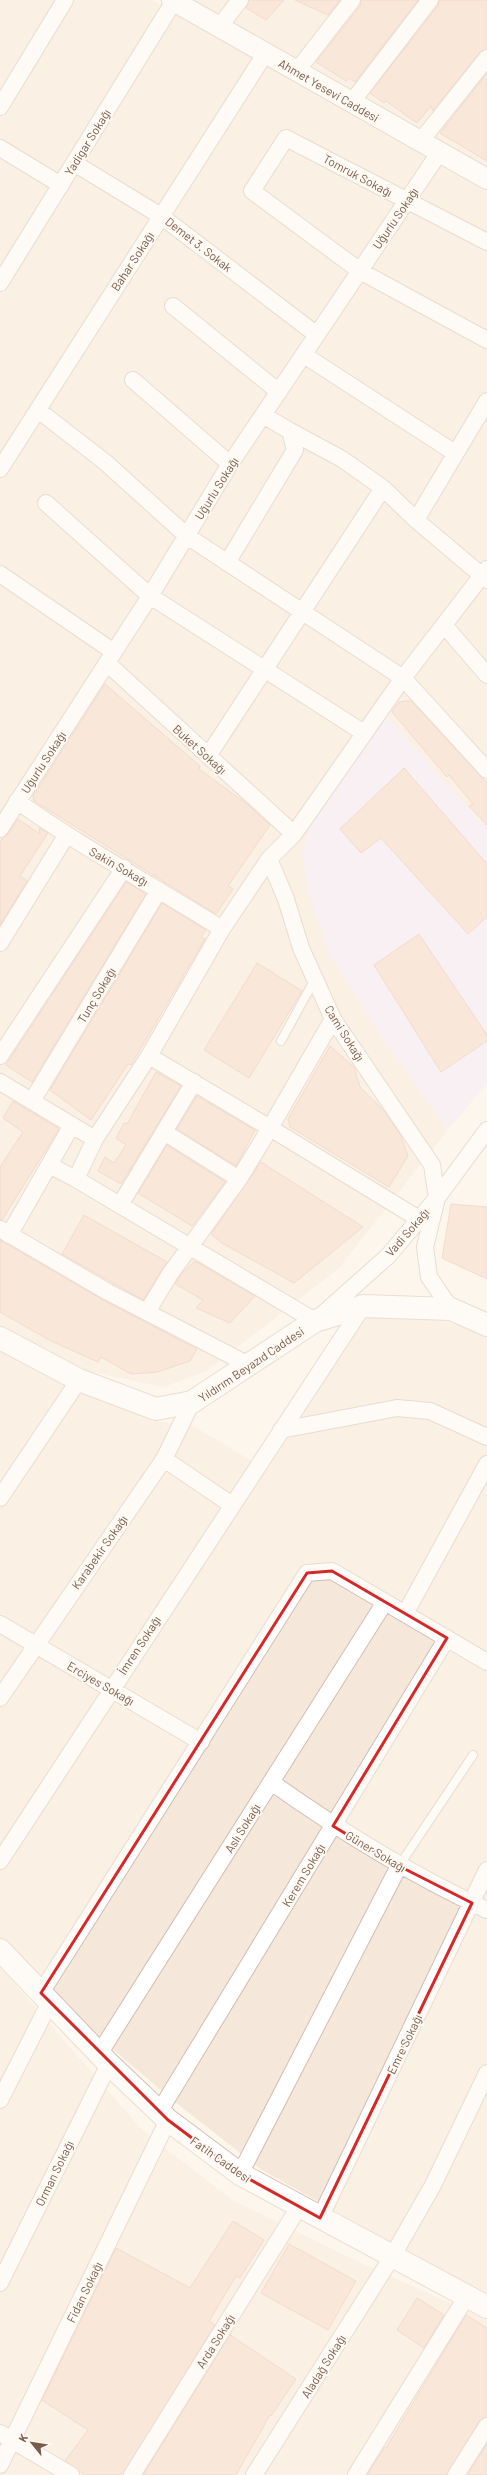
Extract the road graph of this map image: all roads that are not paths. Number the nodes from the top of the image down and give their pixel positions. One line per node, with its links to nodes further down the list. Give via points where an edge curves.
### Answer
1 (65, 0): 11 (street)
2 (240, 0): 6 (street)
3 (352, 0): 9 (street)
4 (430, 0): 10 (street)
5 (173, 1): 6 (street, Ahmet Yesevi Caddesi); 15 (street, Yadigar Sokağı)
6 (219, 27): 7 (street, Ahmet Yesevi Caddesi)
7 (265, 54): 9 (street, Ahmet Yesevi Caddesi); 19 (street, Bahar Sokağı)
8 (487, 58): 12 (street)
9 (296, 72): 10 (street, Ahmet Yesevi Caddesi)
10 (351, 103): 12 (street, Ahmet Yesevi Caddesi)
11 (0, 107)
12 (420, 142): 14 (street, Ahmet Yesevi Caddesi)
13 (0, 148): 17 (street)
14 (439, 153): 16 (street, Ahmet Yesevi Caddesi); 18 (street, Uğurlu Sokağı)
15 (74, 163): 17 (street, Yadigar Sokağı); 19 (street, Demet 3. Sokak)
16 (487, 179)
17 (61, 184): 22 (street, Yadigar Sokağı)
18 (406, 201): 20 (street, Tomruk Sokağı); 21 (street, Uğurlu Sokağı); 21 (street, Tomruk Sokağı, via 286,138 252,190)
19 (161, 216): 24 (street, Demet 3. Sokak); 30 (street, Bahar Sokağı)
20 (487, 242)
21 (360, 271): 24 (street, Uğurlu Sokağı); 25 (street)
22 (0, 283)
23 (173, 306): 28 (street)
24 (317, 335): 26 (street, Uğurlu Sokağı)
25 (487, 340)
26 (304, 355): 28 (street, Uğurlu Sokağı); 33 (street)
27 (133, 380): 34 (street)
28 (279, 392): 31 (street, Uğurlu Sokağı)
29 (487, 401): 33 (street)
30 (38, 410): 35 (street, Bahar Sokağı); 39 (street, via 105,462)
31 (263, 415): 32 (street); 34 (street, Uğurlu Sokağı)
32 (290, 431): 36 (street, via 342,459); 40 (street, via 295,450)
33 (455, 453): 38 (street)
34 (230, 464): 39 (street, Uğurlu Sokağı)
35 (0, 469)
36 (383, 488): 38 (street); 44 (street)
37 (46, 503): 43 (street)
38 (416, 520): 42 (street)
39 (187, 536): 40 (street); 43 (street, Uğurlu Sokağı)
40 (227, 563): 44 (street)
41 (0, 574): 46 (street, Buket Sokağı)
42 (485, 575): 45 (street)
43 (150, 596): 46 (street, Uğurlu Sokağı); 47 (street)
44 (301, 611): 47 (street); 49 (street)
45 (444, 625): 48 (street); 49 (street)
46 (110, 658): 51 (street, Buket Sokağı); 53 (street, Uğurlu Sokağı)
47 (265, 670): 50 (street); 51 (street)
48 (487, 674)
49 (403, 678): 50 (street); 52 (street)
50 (364, 733): 55 (street)
51 (208, 756): 55 (street, Buket Sokağı)
52 (487, 770)
53 (17, 801): 54 (street, Uğurlu Sokağı); 56 (street, Sakin Sokağı)
54 (0, 829)
55 (294, 834): 57 (street)
56 (66, 836): 58 (street, Sakin Sokağı); 61 (street)
57 (269, 859): 60 (street); 62 (street, Cami Sokağı)
58 (124, 868): 59 (street, Sakin Sokağı); 65 (street)
59 (159, 890): 60 (street, Sakin Sokağı); 69 (street, Tunç Sokağı)
60 (222, 929): 66 (street)
61 (0, 943)
62 (315, 979): 63 (street, Cami Sokağı); 64 (lane)
63 (333, 1018): 71 (street); 78 (street, Cami Sokağı, via 432,1165)
64 (281, 1041)
65 (0, 1056)
66 (149, 1056): 67 (street); 74 (street)
67 (194, 1082): 71 (street); 73 (street)
68 (2, 1088): 69 (street)
69 (32, 1101): 70 (street)
70 (72, 1125): 74 (street); 75 (street)
71 (270, 1128): 77 (street); 80 (street)
72 (487, 1130): 78 (street, Vadi Sokağı)
73 (164, 1132): 77 (street); 79 (street)
74 (96, 1138): 76 (street)
75 (49, 1165): 76 (street); 81 (street)
76 (76, 1179): 79 (street)
77 (239, 1179): 82 (street)
78 (437, 1198): 80 (street, Vadi Sokağı); 84 (street, via 425,1247 429,1277)
79 (120, 1205): 82 (street)
80 (419, 1219): 86 (street, Vadi Sokağı, via 388,1256)
81 (4, 1232): 85 (street)
82 (190, 1248): 85 (street, via 170,1274); 86 (street)
83 (363, 1306): 84 (main road, Yıldırım Beyazıd Caddesi); 86 (main road, Yıldırım Beyazıd Caddesi); 92 (street, İmren Sokağı)
84 (451, 1309): 87 (main road, Yıldırım Beyazıd Caddesi)
85 (147, 1312): 89 (street)
86 (314, 1322): 89 (main road, Yıldırım Beyazıd Caddesi)
87 (487, 1325)
88 (0, 1338): 90 (main road, Yıldırım Beyazıd Caddesi)
89 (249, 1365): 91 (main road, Yıldırım Beyazıd Caddesi)
90 (79, 1380): 91 (main road, Yıldırım Beyazıd Caddesi, via 156,1409); 96 (street)
91 (192, 1402): 94 (street, Karabekir Sokağı)
92 (281, 1430): 93 (street, via 397,1408 430,1411); 97 (street, İmren Sokağı)
93 (487, 1437)
94 (164, 1459): 97 (street); 102 (street, Karabekir Sokağı)
95 (487, 1464): 99 (street)
96 (0, 1498)
97 (232, 1505): 104 (street, İmren Sokağı)
98 (385, 1602): 99 (street); 106 (street, via 332,1571 307,1573); 108 (street, Aslı Sokağı)
99 (405, 1614): 101 (street)
100 (0, 1624): 102 (street, Erciyes Sokağı)
101 (447, 1638): 103 (street); 109 (street, Kerem Sokağı)
102 (34, 1645): 104 (street, Erciyes Sokağı); 105 (street, Karabekir Sokağı)
103 (487, 1662)
104 (111, 1689): 106 (street, Erciyes Sokağı); 110 (street, İmren Sokağı)
105 (0, 1698)
106 (202, 1742): 116 (street)
107 (473, 1754): 111 (lane)
108 (271, 1782): 109 (street, Güner Sokağı); 117 (street, Aslı Sokağı)
109 (333, 1826): 111 (street, Güner Sokağı); 120 (street, Kerem Sokağı)
110 (0, 1861)
111 (399, 1866): 113 (street, Güner Sokağı); 121 (street)
112 (487, 1870): 113 (street, Emre Sokağı)
113 (472, 1903): 114 (street, Güner Sokağı); 123 (street, Emre Sokağı)
114 (487, 1910)
115 (0, 1950): 116 (main road, Fatih Caddesi)
116 (46, 1998): 117 (main road, Fatih Caddesi); 119 (street)
117 (104, 2059): 120 (main road, Fatih Caddesi); 125 (street, Orman Sokağı)
118 (487, 2073): 124 (street, Aladağ Sokağı, via 433,2185)
119 (0, 2100)
120 (164, 2116): 121 (main road, Fatih Caddesi); 128 (street, Fidan Sokağı)
121 (240, 2174): 122 (main road, Fatih Caddesi)
122 (299, 2207): 123 (main road, Fatih Caddesi); 131 (street, Arda Sokağı)
123 (320, 2218): 124 (main road, Fatih Caddesi)
124 (392, 2257): 126 (main road, Fatih Caddesi); 132 (street, Aladağ Sokağı)
125 (0, 2283)
126 (482, 2302): 133 (street)
127 (487, 2426): 134 (street)
128 (6, 2436): 129 (street, Fidan Sokağı); 130 (street)
129 (0, 2465)
130 (71, 2475)
131 (132, 2475)
132 (254, 2475)
133 (356, 2475)
134 (456, 2475)

